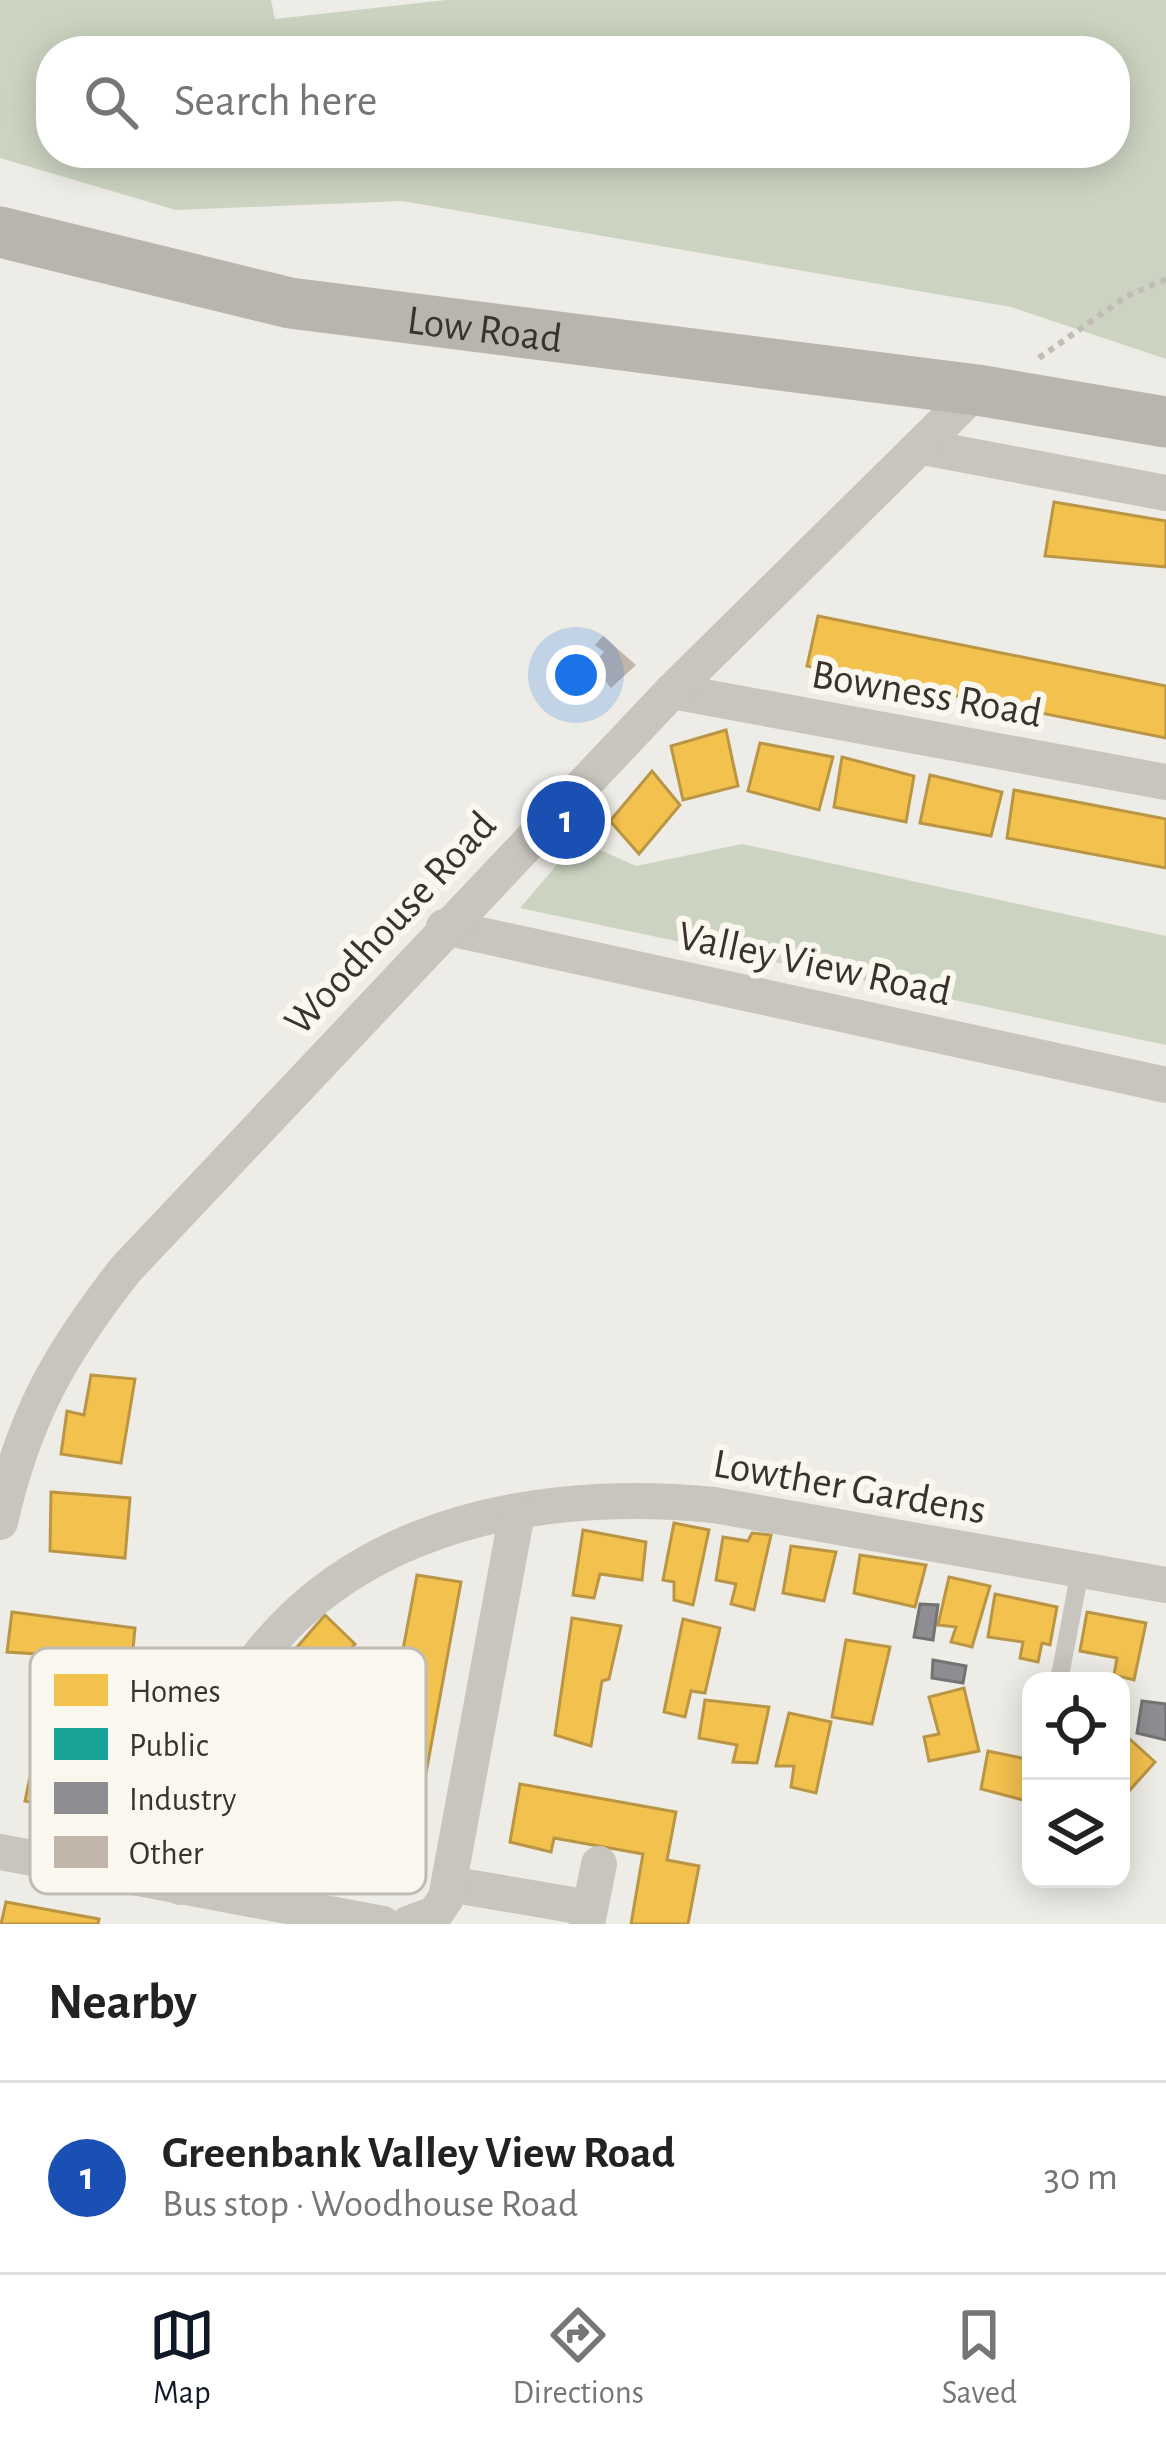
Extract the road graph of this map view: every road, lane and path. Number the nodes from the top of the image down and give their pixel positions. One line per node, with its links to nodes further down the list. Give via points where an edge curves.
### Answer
1 (0, 232): 3 (main road, Low Road, via 290,303)
2 (1166, 279): 3 (path, via 1127,296)
3 (1000, 394): 4 (main road, Low Road); 5 (street, Woodhouse Road)
4 (1166, 422)
5 (923, 447): 6 (street); 7 (street, Woodhouse Road)
6 (1166, 493)
7 (672, 691): 8 (street, Bowness Road); 9 (street, Woodhouse Road)
8 (1166, 782)
9 (444, 927): 10 (street, Valley View Road); 12 (street, Woodhouse Road, via 126,1269 64,1348)
10 (1166, 1085)
11 (518, 1513): 13 (street, Lowther Gardens, via 643,1498 714,1504); 15 (street, Lowther Gardens, via 436,1530 335,1579); 20 (street)
12 (0, 1522)
13 (1080, 1571): 14 (street, Lowther Gardens); 16 (lane)
14 (1166, 1585)
15 (269, 1648)
16 (1061, 1672)
17 (0, 1852): 18 (street)
18 (30, 1858)
19 (598, 1864): 22 (street)
20 (449, 1884): 22 (street); 24 (street, via 435,1914)
21 (218, 1894): 23 (street)
22 (588, 1916)
23 (382, 1924)
24 (408, 1924)

